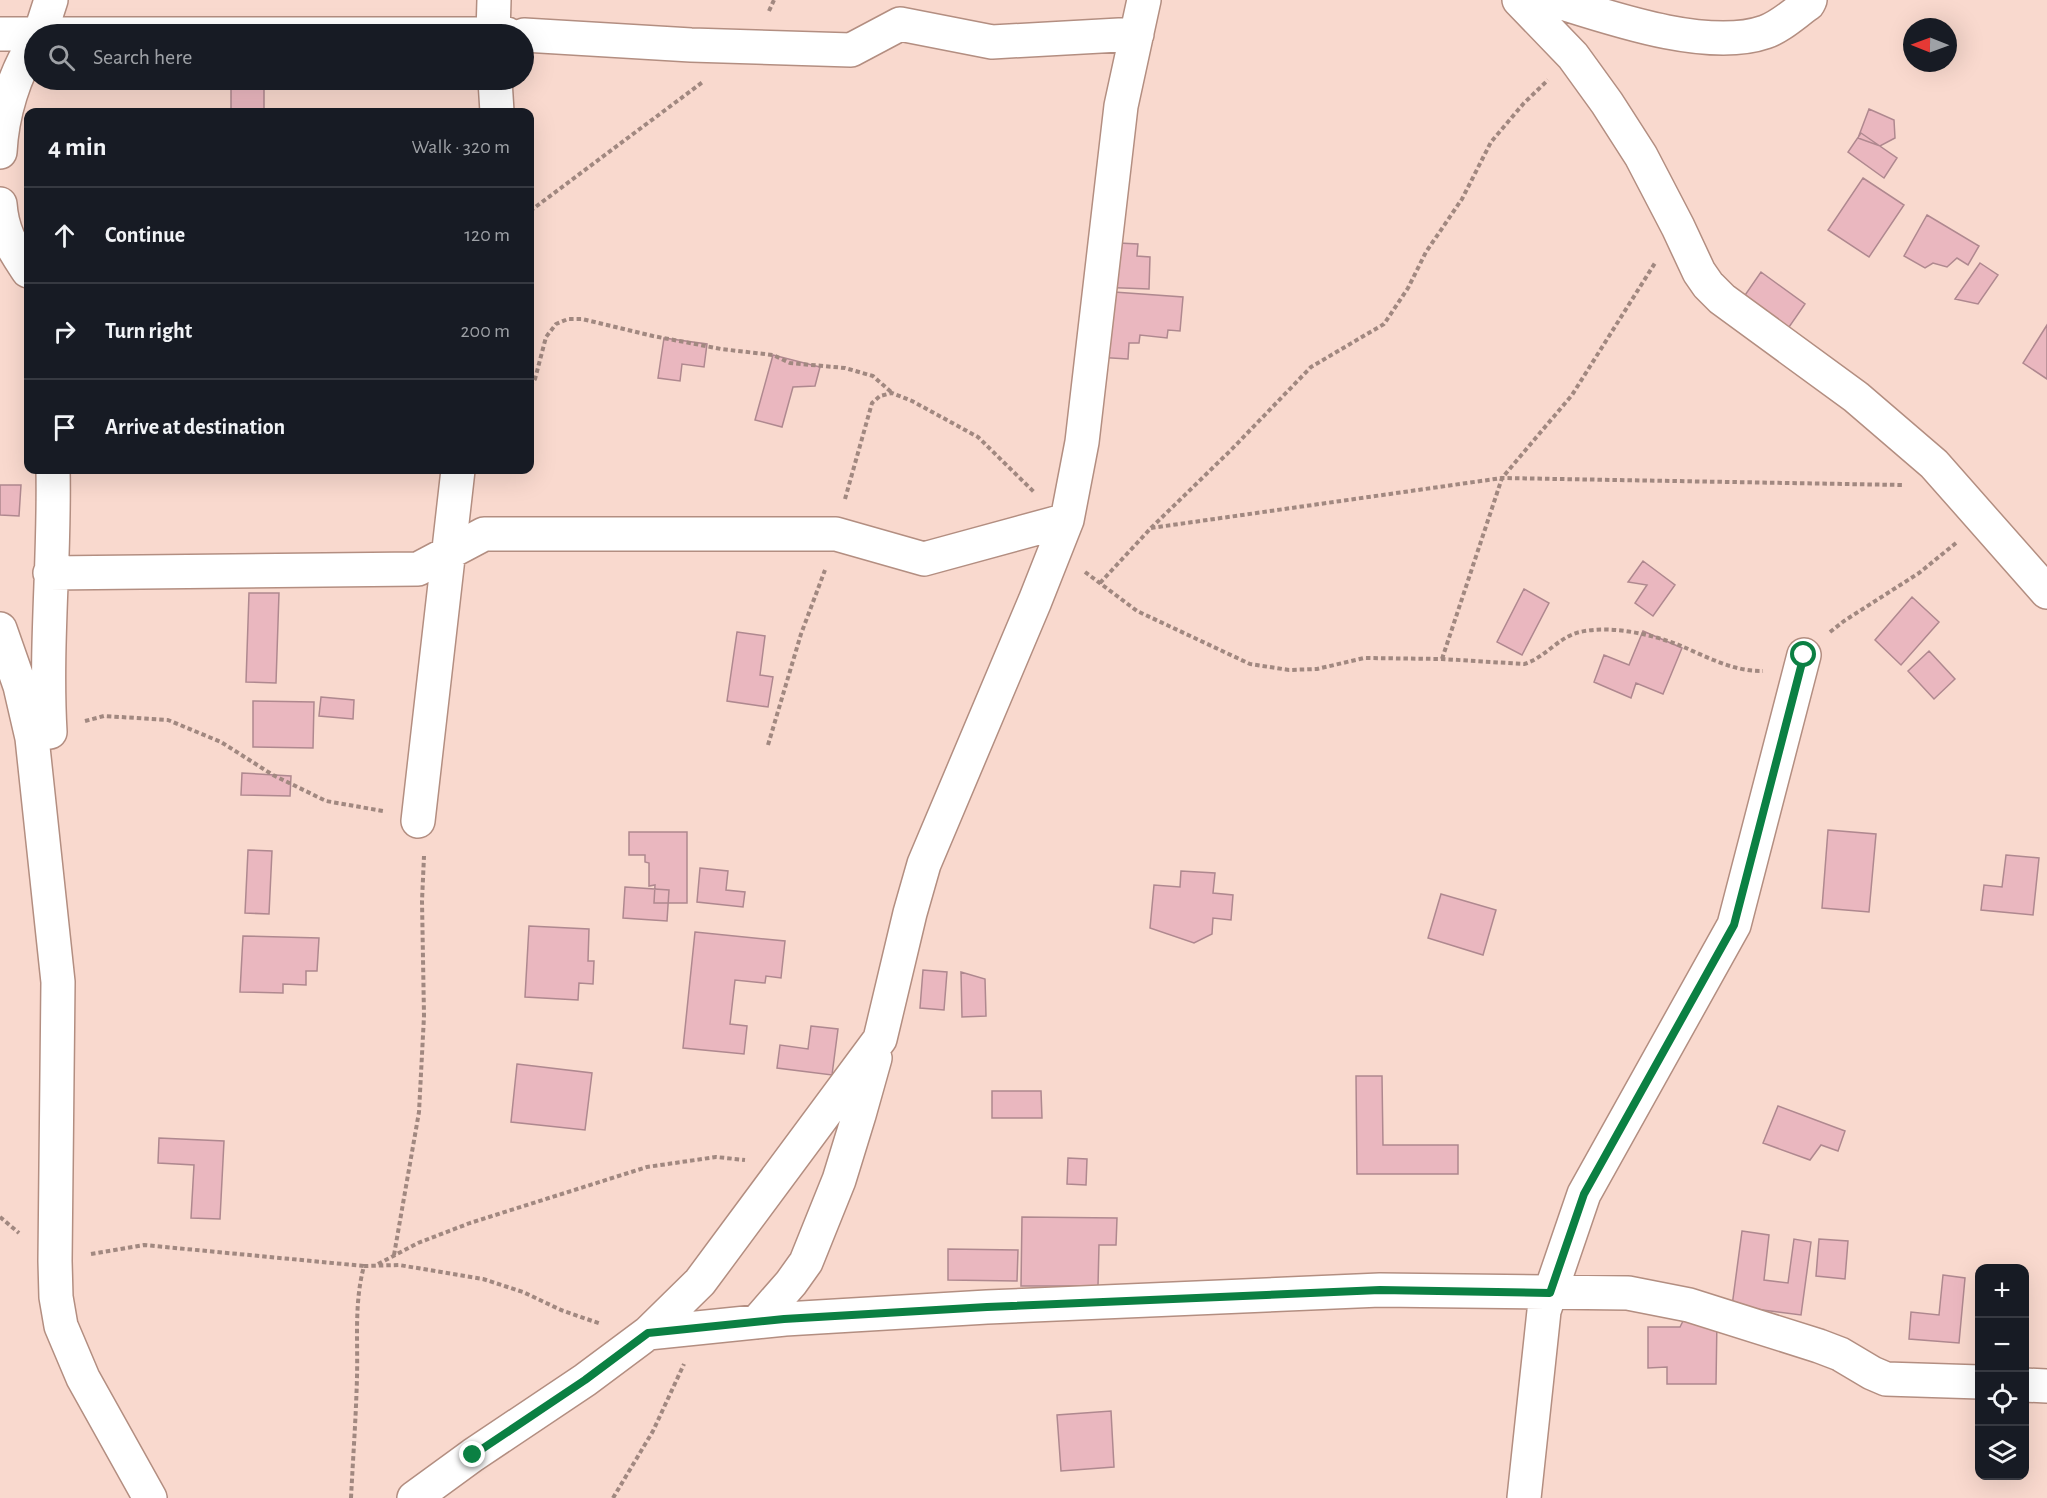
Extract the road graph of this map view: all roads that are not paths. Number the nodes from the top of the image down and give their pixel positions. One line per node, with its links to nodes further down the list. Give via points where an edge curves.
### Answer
1 (51, 0): 7 (street)
2 (494, 0): 8 (street)
3 (1144, 0): 11 (street)
4 (1519, 0): 24 (street, via 1573,56 1607,103 1641,156 1708,285 1856,397 1934,464)
5 (1553, 0): 6 (street, via 1671,34 1732,39 1767,32)
6 (1814, 1)
7 (43, 24)
8 (493, 24)
9 (0, 34): 10 (street)
10 (24, 34)
11 (1137, 34): 12 (street, via 992,42 900,24 851,50); 21 (street, via 1121,106 1082,442)
12 (534, 36)
13 (24, 59): 16 (street, via 9,100)
14 (496, 90): 15 (street)
15 (497, 108)
16 (0, 152)
17 (0, 204): 18 (street, via 7,240)
18 (24, 265)
19 (53, 474): 23 (street)
20 (459, 474): 22 (street)
21 (1067, 520): 22 (street, via 924,559 836,534 484,534); 29 (street, via 924,864)
22 (449, 553): 23 (street, via 418,569); 28 (street)
23 (50, 573): 27 (street)
24 (2047, 592)
25 (0, 629): 36 (street, via 20,686 32,738 58,982 55,1261 61,1326 83,1378)
26 (1804, 655): 30 (street, via 1734,925 1584,1194)
27 (50, 732)
28 (418, 821)
29 (880, 1039): 31 (street, via 838,1180 806,1262); 32 (street, via 700,1282)
30 (1550, 1293): 31 (street, via 1380,1290); 33 (street, via 1628,1293 1689,1305 1819,1346 1886,1378); 38 (street, via 1544,1311)
31 (758, 1322): 32 (street)
32 (648, 1333): 37 (street)
33 (1975, 1382)
34 (2029, 1384): 35 (street)
35 (2047, 1386)
36 (150, 1498)
37 (414, 1498)
38 (1524, 1498)

